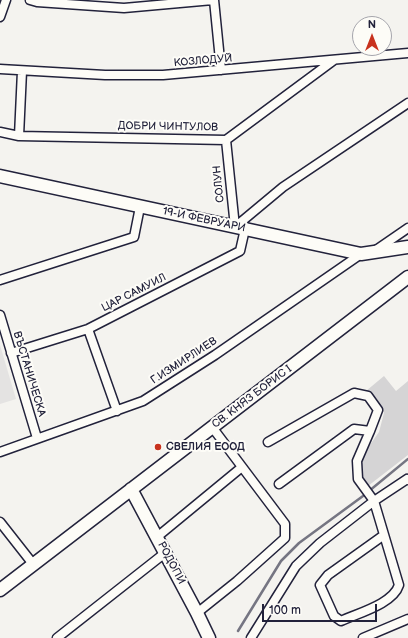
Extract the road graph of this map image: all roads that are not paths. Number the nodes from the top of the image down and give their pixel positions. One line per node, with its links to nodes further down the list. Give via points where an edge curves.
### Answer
1 (6, 0): 4 (street)
2 (30, 0): 3 (street, via 124,8)
3 (214, 0): 8 (street)
4 (0, 17)
5 (408, 53): 6 (street, КОЗЛОДУЙ)
6 (334, 60): 8 (street, КОЗЛОДУЙ); 13 (street, ДОБРИ ЧИНТУЛОВ)
7 (0, 69): 9 (street, КОЗЛОДУЙ)
8 (221, 70): 9 (street, КОЗЛОДУЙ, via 163,76)
9 (22, 71): 12 (street)
10 (408, 103): 16 (street, via 283,187)
11 (0, 132): 12 (street, ДОБРИ ЧИНТУЛОВ)
12 (19, 136): 13 (street, ДОБРИ ЧИНТУЛОВ)
13 (226, 140): 16 (street, СОЛУН)
14 (0, 176): 15 (street, 19-И ФЕВРУАРИ)
15 (140, 207): 16 (street, 19-И ФЕВРУАРИ); 22 (street, via 134,237)
16 (240, 228): 20 (street, 19-И ФЕВРУАРИ); 24 (street, ЦАР САМУИЛ, via 240,251)
17 (408, 228): 19 (street)
18 (408, 247): 19 (street, 19-И ФЕВРУАРИ)
19 (376, 251): 20 (street, 19-И ФЕВРУАРИ)
20 (361, 254): 26 (street, Г.ИЗМИРЛИЕВ, via 143,401)
21 (408, 277): 27 (street, СВ. КНЯЗ БОРИС I)
22 (0, 280)
23 (0, 315): 25 (street, ВЪСТАНИЧЕСКА)
24 (88, 329): 25 (street, ЦАР САМУИЛ); 26 (street)
25 (11, 353): 29 (street, ВЪСТАНИЧЕСКА)
26 (117, 411): 29 (street, Г.ИЗМИРЛИЕВ)
27 (212, 427): 32 (street); 35 (street, СВ. КНЯЗ БОРИС I)
28 (370, 431): 30 (street, via 378,410 368,396 354,392); 34 (street, via 354,429); 36 (street, via 357,461 358,479)
29 (37, 438): 31 (street, Г.ИЗМИРЛИЕВ)
30 (268, 442)
31 (0, 452)
32 (242, 467): 39 (street); 43 (street, via 285,524 285,538)
33 (408, 480): 36 (street)
34 (279, 484)
35 (131, 489): 39 (street, РОДОПИ); 41 (street, СВ. КНЯЗ БОРИС I)
36 (374, 501): 38 (street); 47 (street, via 320,543 296,566)
37 (0, 522): 41 (street)
38 (384, 535): 38 (street, via 328,575 320,585 334,616 341,621 386,601 397,591 399,585)
39 (157, 537): 40 (street, РОДОПИ)
40 (165, 553): 43 (street, РОДОПИ); 45 (street)
41 (33, 564): 42 (street, СВ. КНЯЗ БОРИС I)
42 (0, 590)
43 (197, 613): 46 (street, РОДОПИ)
44 (408, 619): 48 (street)
45 (57, 638)
46 (209, 638)
47 (251, 638)
48 (363, 638)

